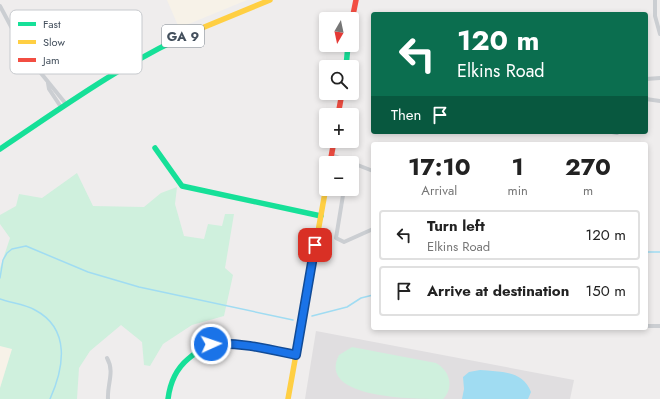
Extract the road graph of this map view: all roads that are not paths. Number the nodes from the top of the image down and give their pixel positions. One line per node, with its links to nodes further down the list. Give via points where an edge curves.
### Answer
1 (270, 0): 10 (main road, GA 9)
2 (352, 0): 6 (main road)
3 (356, 0): 7 (main road)
4 (656, 0): 9 (street, via 655,16)
5 (0, 6): 8 (street)
6 (352, 12)
7 (353, 12)
8 (10, 25)
9 (660, 34)
10 (142, 56)
11 (42, 74): 17 (street, via 49,89)
12 (111, 74): 17 (main road, GA 9)
13 (660, 78): 14 (street)
14 (648, 79)
15 (648, 99): 16 (street)
16 (660, 101)
17 (64, 105): 20 (main road, GA 9)
18 (155, 148): 26 (main road, via 182,186)
19 (333, 148): 21 (main road)
20 (0, 149)
21 (332, 155)
22 (359, 166): 23 (street)
23 (371, 170)
24 (324, 196): 26 (main road)
25 (343, 196): 27 (street, via 336,238 344,242)
26 (321, 216): 30 (main road)
27 (371, 230)
28 (648, 326): 29 (street)
29 (660, 326)
30 (296, 355): 33 (main road, via 243,345 211,344 197,351 177,370 171,380); 34 (main road)
31 (107, 358): 32 (street, via 112,371)
32 (108, 399)
33 (168, 399)
34 (288, 399)

